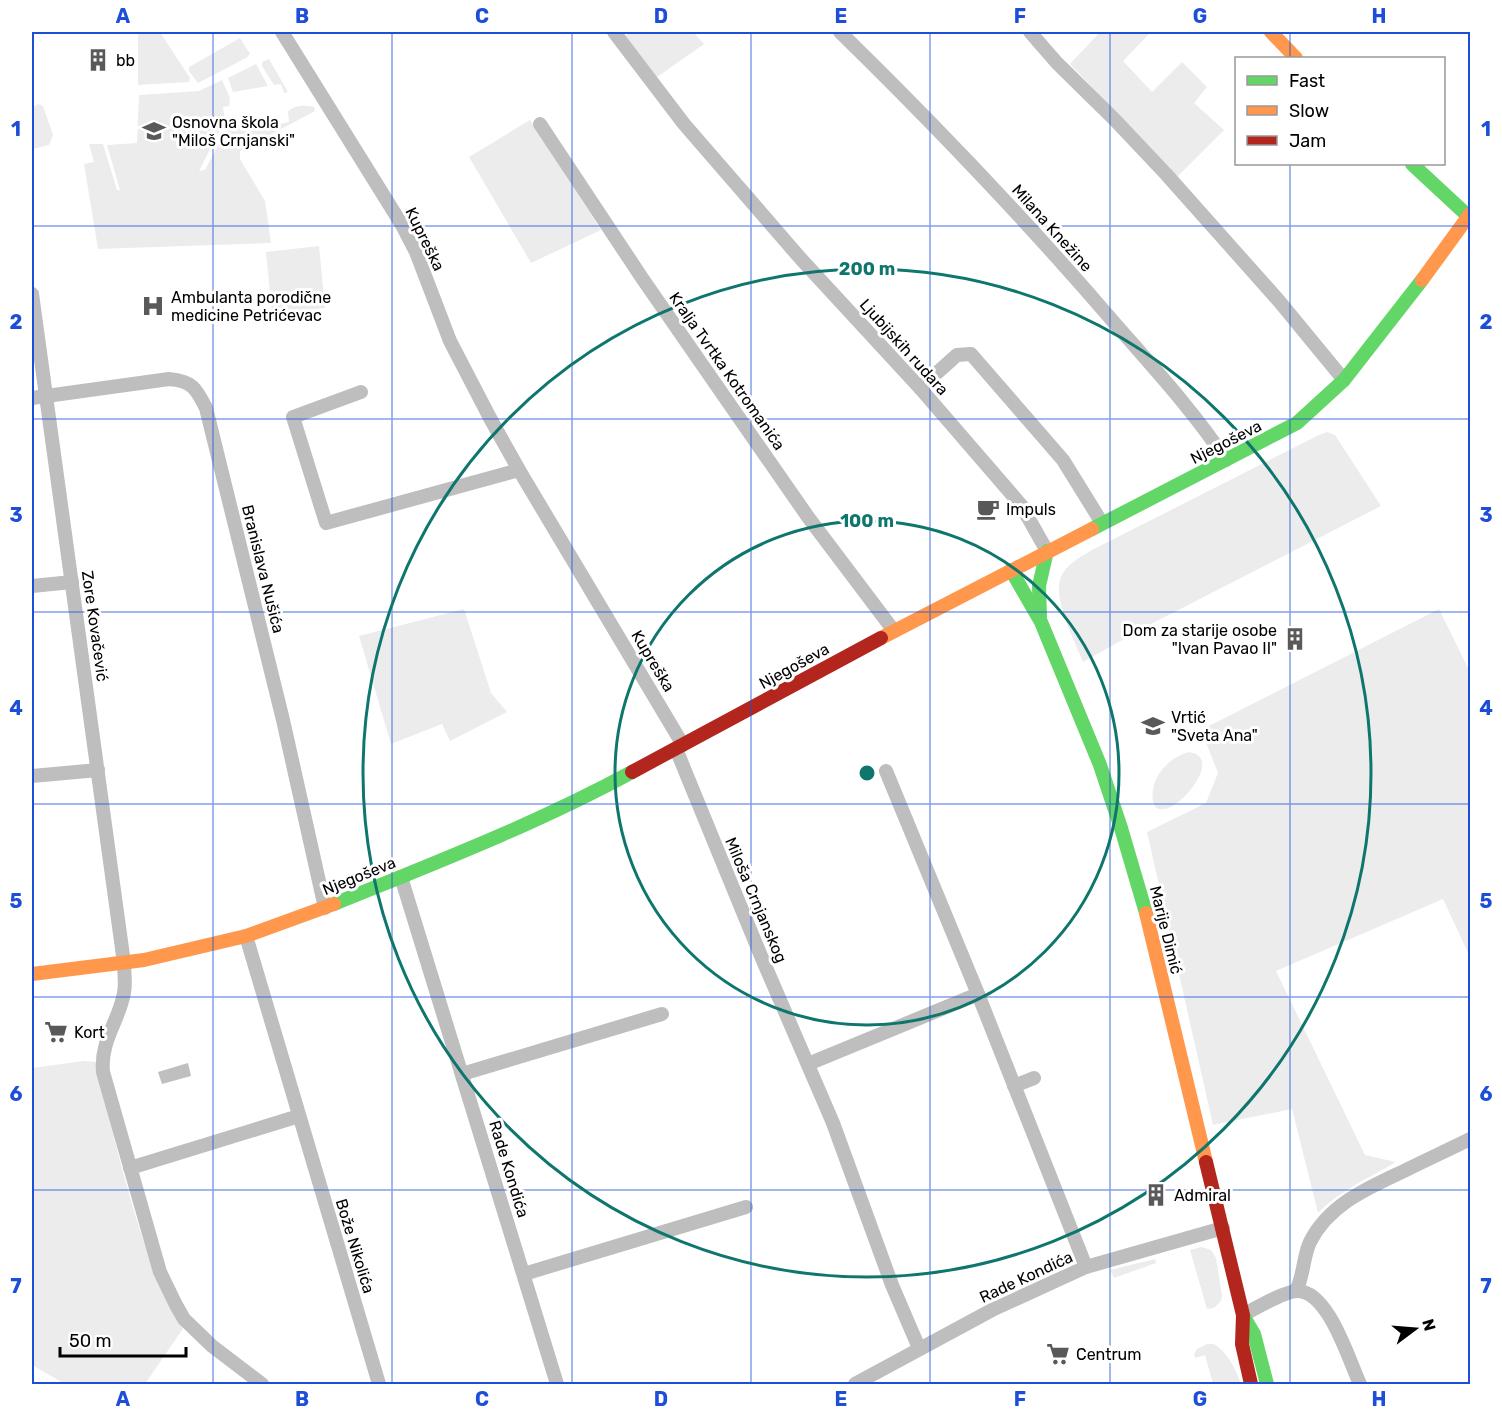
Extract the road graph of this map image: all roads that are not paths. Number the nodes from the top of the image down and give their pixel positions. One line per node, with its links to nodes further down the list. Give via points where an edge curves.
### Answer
1 (282, 32): 17 (street, Kupreška, via 402,225 450,341)
2 (614, 32): 12 (street, Ljubijskih rudara, via 684,124)
3 (840, 32): 16 (street, Milana Knežine, via 970,162 1065,265)
4 (1030, 32): 11 (street, via 1166,174)
5 (1270, 32): 6 (street)
6 (1295, 57)
7 (540, 124): 24 (street, Kralja Tvrtka Kotromanića, via 801,507)
8 (1413, 165): 9 (street)
9 (1469, 215): 11 (street, Njegoševa)
10 (32, 294): 14 (street, Zore Kovačević)
11 (1344, 380): 16 (street, Njegoševa, via 1297,423)
12 (920, 388): 18 (street, via 957,355 971,354 1064,460); 19 (street, Ljubijskih rudara, via 1021,505)
13 (361, 392): 17 (street, via 293,417 326,523)
14 (46, 395): 15 (street, Branislava Nušića); 21 (street, Zore Kovačević); 30 (street, Branislava Nušića, via 169,379 186,382 200,395 252,592)
15 (32, 398)
16 (1226, 460): 18 (street, Njegoševa)
17 (519, 470): 25 (street, Kupreška)
18 (1102, 523): 19 (street, Njegoševa)
19 (1047, 550): 20 (street, Njegoševa); 23 (street, via 1040,586)
20 (1011, 570): 23 (street, Marije Dimić); 24 (street, Njegoševa)
21 (72, 582): 22 (street); 26 (street, Zore Kovačević)
22 (32, 586)
23 (1041, 622): 44 (street, Marije Dimić, via 1100,765 1141,894)
24 (894, 631): 25 (street, Njegoševa)
25 (680, 747): 29 (street, Njegoševa, via 573,803); 36 (street, Miloša Crnjanskog, via 761,956)
26 (98, 770): 28 (street); 32 (street, Zore Kovačević)
27 (886, 771): 34 (street)
28 (32, 777)
29 (401, 877): 30 (street, Njegoševa); 37 (street, Rade Kondića)
30 (325, 908): 31 (street, Njegoševa)
31 (246, 936): 32 (street, Njegoševa); 40 (street, Bože Nikolića)
32 (124, 963): 33 (street, Njegoševa); 42 (street, Zore Kovačević, via 124,994 109,1030 102,1062)
33 (32, 974)
34 (978, 994): 36 (street); 39 (street)
35 (662, 1014): 37 (street)
36 (808, 1064): 49 (street, Miloša Crnjanskog)
37 (462, 1074): 46 (street, Rade Kondića)
38 (1034, 1078): 39 (street)
39 (1014, 1086): 45 (street)
40 (299, 1116): 42 (street); 51 (street, Bože Nikolića)
41 (1470, 1139): 47 (street, via 1354,1196 1331,1214 1309,1244)
42 (130, 1168): 50 (street, Zore Kovačević, via 160,1272 184,1319)
43 (746, 1207): 46 (street)
44 (1223, 1228): 45 (street, Rade Kondića); 48 (street, Marije Dimić)
45 (1086, 1267): 49 (street, Rade Kondića)
46 (524, 1274): 52 (street, Rade Kondića)
47 (1296, 1290): 48 (street); 56 (street, via 1323,1305)
48 (1243, 1315): 54 (street, Marije Dimić, via 1242,1344); 55 (street, Marije Dimić, via 1254,1334)
49 (919, 1348): 53 (street, Rade Kondića)
50 (262, 1384)
51 (379, 1384)
52 (557, 1384)
53 (855, 1384)
54 (1251, 1384)
55 (1267, 1384)
56 (1360, 1384)

